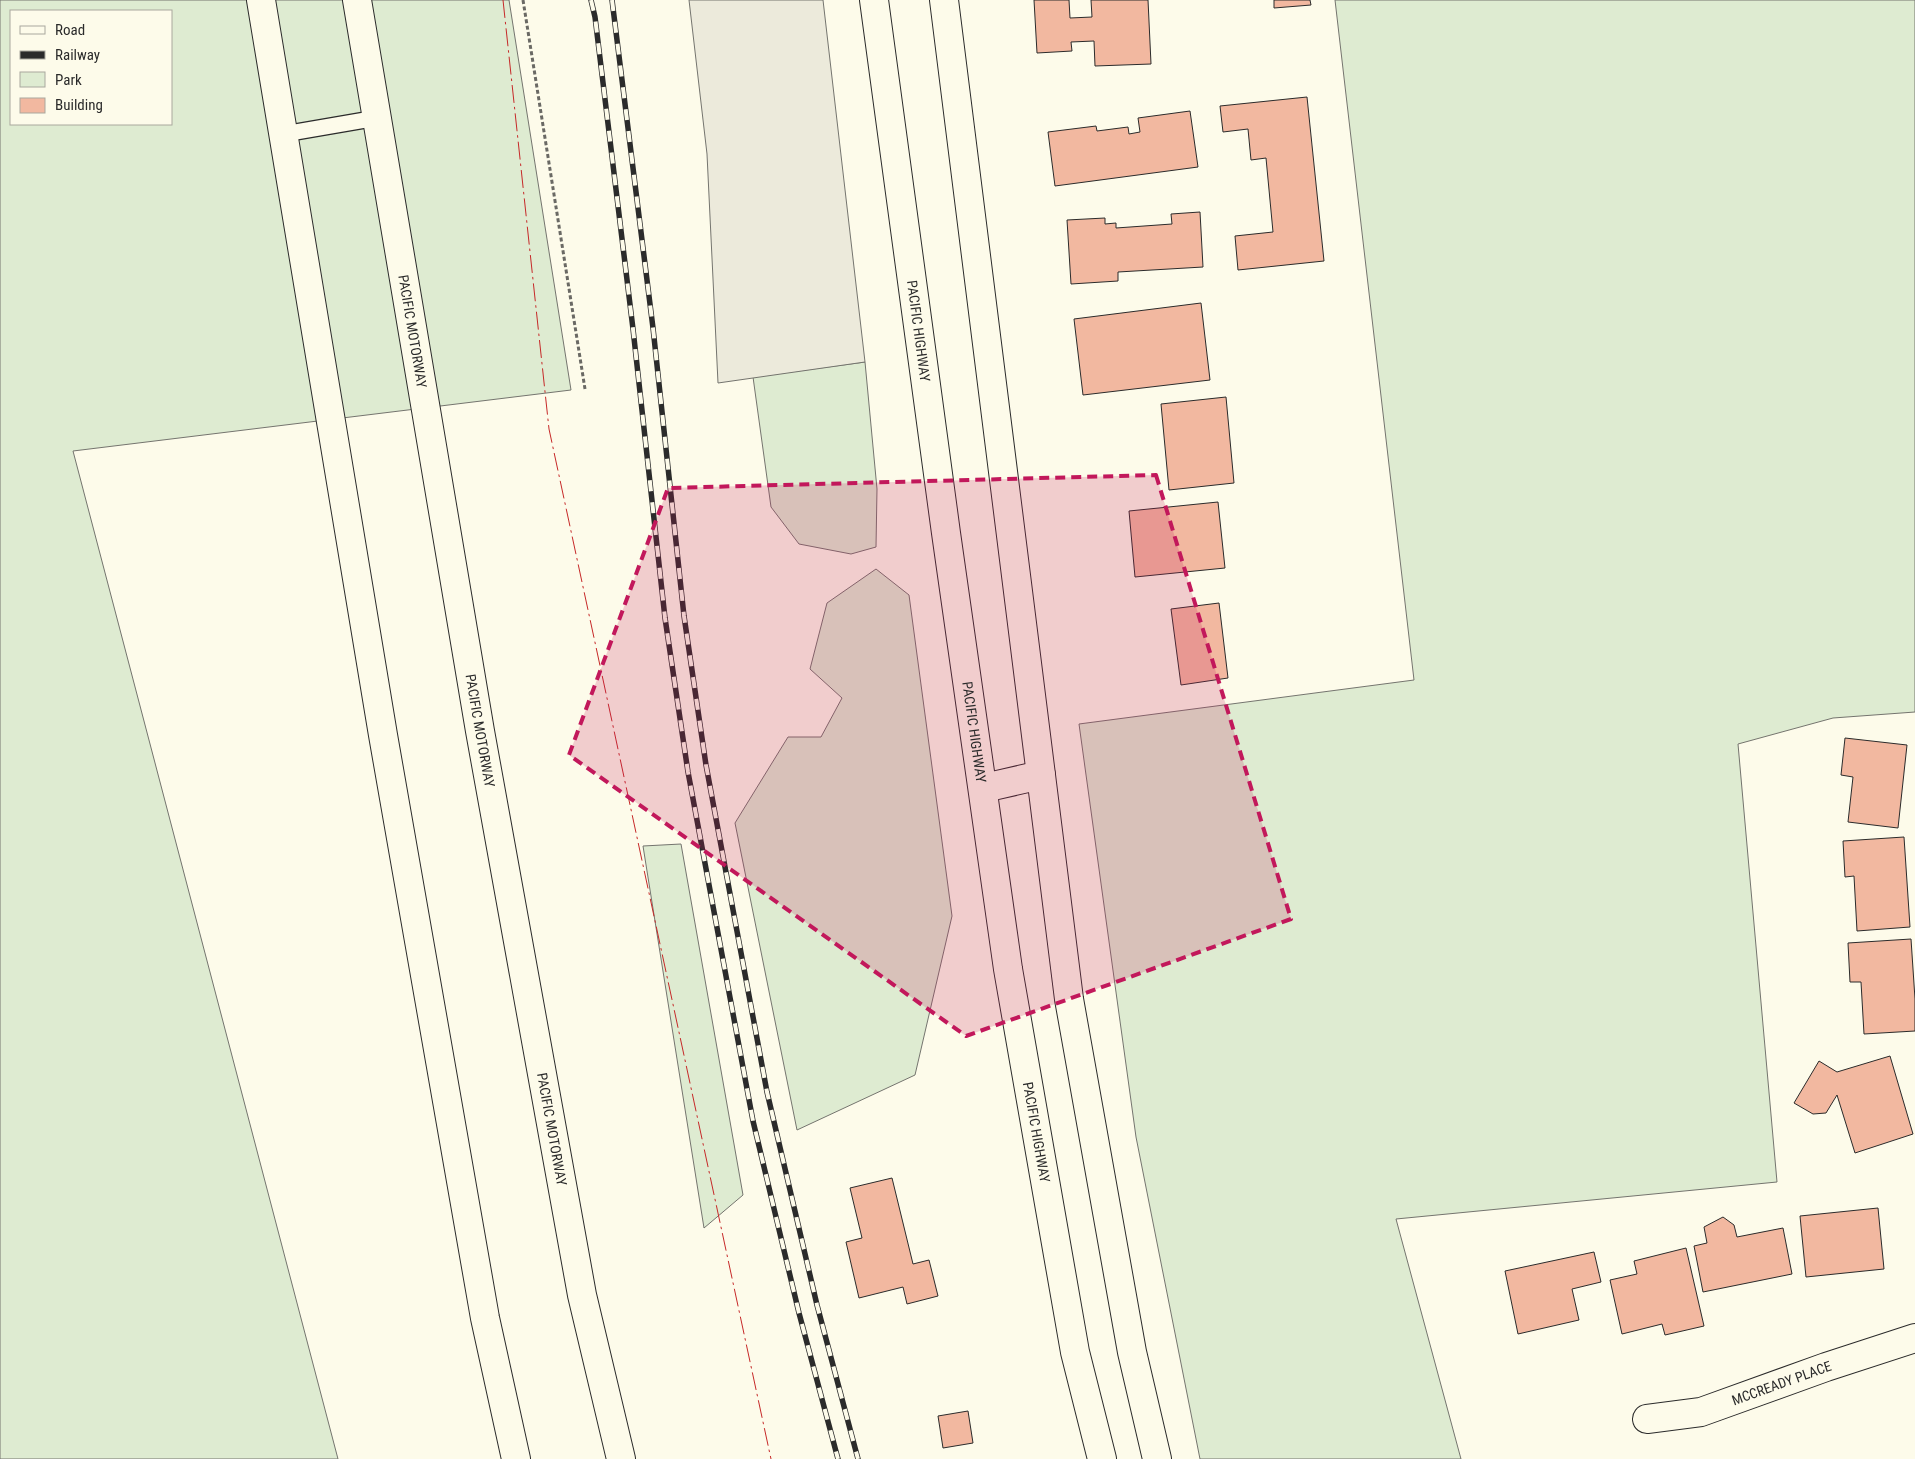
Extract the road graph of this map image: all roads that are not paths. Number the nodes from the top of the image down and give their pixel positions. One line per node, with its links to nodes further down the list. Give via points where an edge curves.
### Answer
1 (261, 0): 6 (main road)
2 (358, 0): 5 (main road, PACIFIC MOTORWAY)
3 (874, 0): 8 (main road, PACIFIC HIGHWAY)
4 (944, 0): 7 (main road)
5 (377, 118): 6 (lane); 12 (main road, PACIFIC MOTORWAY, via 480,731 582,1295)
6 (284, 134): 11 (main road, via 383,735 473,1250)
7 (1041, 775): 8 (main road); 14 (main road, via 1071,1009 1132,1352)
8 (984, 788): 13 (main road, PACIFIC HIGHWAY, via 1008,968 1072,1332)
9 (1915, 1338): 10 (main road, MCCREADY PLACE, via 1701,1412)
10 (1647, 1419)
11 (516, 1459)
12 (621, 1459)
13 (1102, 1459)
14 (1157, 1459)

